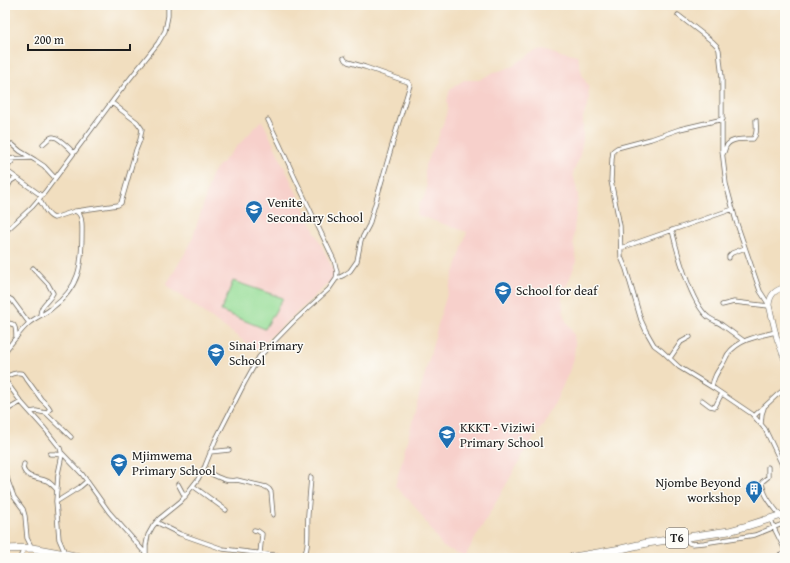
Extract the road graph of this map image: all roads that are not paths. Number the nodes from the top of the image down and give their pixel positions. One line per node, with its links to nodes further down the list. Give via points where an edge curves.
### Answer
1 (168, 5): 4 (street, via 165,32)
2 (678, 15): 5 (street, via 713,42 719,50)
3 (344, 58): 27 (street, via 348,62 401,79 410,85 369,225 361,240 357,261 350,271)
4 (112, 103): 10 (street); 20 (street, via 137,122 142,129 121,203)
5 (722, 119): 11 (street); 23 (street, via 680,129 613,151 611,181 620,226)
6 (268, 120): 27 (street, via 334,260)
7 (756, 120): 11 (street, via 755,137 734,140 727,145)
8 (12, 144): 13 (street)
9 (43, 144): 10 (street, via 55,137)
10 (74, 153): 16 (street)
11 (723, 156): 19 (street, via 726,184)
12 (15, 158): 13 (street); 14 (street); 15 (street, via 7,169)
13 (32, 158): 16 (street)
14 (5, 159)
15 (16, 178): 17 (street, via 11,181); 18 (street, via 36,190)
16 (55, 178): 18 (street)
17 (5, 192)
18 (40, 197): 20 (street, via 49,215 54,218); 22 (street)
19 (733, 209): 21 (street); 24 (street)
20 (75, 211): 32 (street, via 80,214 82,249 77,277 66,296)
21 (672, 230): 23 (street); 38 (street, via 682,265 698,304 709,317)
22 (5, 232)
23 (621, 248): 40 (street, via 621,257 641,320 654,345)
24 (745, 248): 25 (street, via 732,253); 31 (street, via 760,291)
25 (729, 258)
26 (33, 268): 32 (street, via 53,293 42,306)
27 (336, 279): 57 (street, via 259,358)
28 (785, 288): 31 (street, via 772,295)
29 (5, 296): 33 (street, via 12,300)
30 (722, 305): 31 (street, via 734,302)
31 (769, 305): 35 (street)
32 (40, 315): 33 (street)
33 (29, 323): 36 (street)
34 (5, 324): 36 (street, via 10,322 15,326)
35 (776, 332): 38 (street); 41 (street)
36 (16, 338): 39 (street)
37 (690, 338): 40 (street, via 681,342)
38 (744, 341): 44 (street, via 728,354 715,375)
39 (5, 351)
40 (670, 358): 44 (street, via 679,367)
41 (785, 360)
42 (5, 377): 52 (street, via 13,373 24,374 50,409)
43 (5, 380): 48 (street)
44 (712, 387): 46 (street)
45 (785, 389): 49 (street)
46 (722, 394): 47 (street, via 715,407); 53 (street)
47 (702, 400)
48 (21, 402): 50 (street); 51 (street)
49 (764, 407): 53 (street); 54 (street)
50 (5, 411)
51 (30, 412): 52 (street); 59 (street, via 60,448)
52 (46, 413): 55 (street)
53 (754, 416): 54 (street)
54 (761, 424): 64 (street)
55 (71, 437)
56 (229, 450): 57 (street)
57 (210, 452): 63 (street)
58 (50, 454): 59 (street)
59 (62, 454): 66 (street); 71 (street)
60 (24, 464): 71 (street, via 26,474 47,481)
61 (768, 467): 75 (street, via 768,477 762,482 763,489 772,505)
62 (5, 471): 69 (street)
63 (203, 471): 68 (street); 76 (street, via 226,480 266,487 271,492)
64 (785, 471)
65 (311, 477): 93 (street, via 305,554 300,558)
66 (87, 481): 73 (street); 92 (street)
67 (178, 484): 72 (street)
68 (193, 486): 72 (street); 74 (street)
69 (10, 488): 70 (street); 84 (street, via 23,509 27,538)
70 (5, 490)
71 (57, 490): 73 (street)
72 (184, 496): 78 (street)
73 (56, 502): 91 (street, via 59,539)
74 (226, 510)
75 (783, 514): 77 (highway, T6)
76 (273, 515)
77 (771, 519): 80 (street); 82 (highway, T6, via 729,531)
78 (156, 522): 88 (street, via 180,534 223,549); 92 (street, via 148,535)
79 (785, 523): 80 (street)
80 (774, 528): 82 (street, via 747,537 704,544 690,543); 87 (street)
81 (254, 530): 88 (street, via 262,534)
82 (683, 537): 86 (highway, T6)
83 (24, 548): 84 (highway); 85 (highway); 94 (street)
84 (32, 548): 90 (highway)
85 (5, 549)
86 (614, 550): 96 (highway, T6); 97 (street)
87 (785, 550)
88 (260, 553): 93 (street)
89 (785, 553): 98 (street)
90 (48, 555): 91 (highway)
91 (70, 556): 95 (highway)
92 (146, 556)
93 (268, 556)
94 (20, 558)
95 (84, 558)
96 (568, 558)
97 (616, 558)
98 (775, 558)

